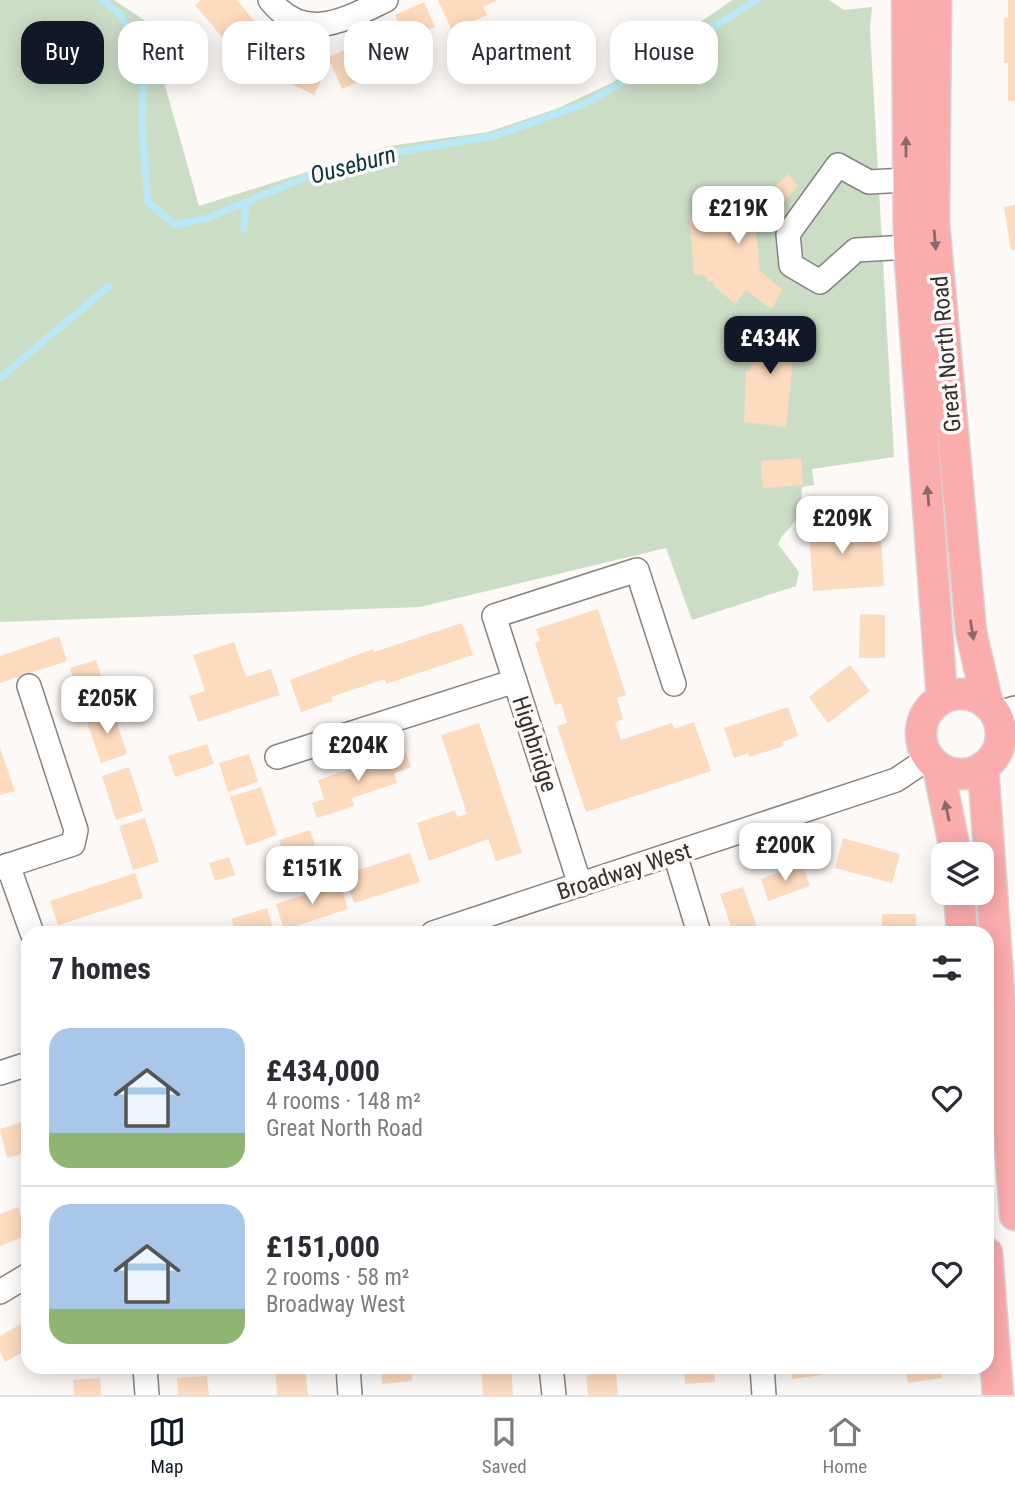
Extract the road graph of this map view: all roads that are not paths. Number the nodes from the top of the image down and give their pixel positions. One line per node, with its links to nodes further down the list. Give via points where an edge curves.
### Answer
1 (270, 0): 2 (street, via 291,18 324,26)
2 (386, 0)
3 (907, 0): 5 (main road, Great North Road, one-way to 3)
4 (936, 0): 11 (main road, Great North Road, one-way to 11, via 934,223 971,632)
5 (906, 180): 6 (main road, Great North Road); 6 (street, via 869,182 838,165 788,234 791,265 820,282 856,250)
6 (909, 247): 10 (main road, Great North Road, one-way to 6)
7 (515, 681): 8 (street, via 494,616 637,570); 12 (street, Highbridge); 18 (street, Highbridge)
8 (674, 684)
9 (29, 686): 17 (street, via 76,830 75,839 73,844)
10 (942, 698): 11 (main road, via 966,694); 13 (main road, via 922,725 922,746)
11 (1000, 709): 14 (main road, Great North Road, via 998,749)
12 (277, 757)
13 (933, 763): 14 (main road, via 960,774); 15 (main road, one-way to 13); 16 (street, Broadway West)
14 (983, 768): 26 (main road)
15 (953, 842)
16 (675, 855): 18 (street, Broadway West); 22 (street)
17 (4, 866): 20 (street)
18 (580, 885): 21 (street, Broadway West)
19 (960, 905): 23 (main road)
20 (29, 926)
21 (454, 926)
22 (697, 926)
23 (961, 926)
24 (21, 1066): 25 (street)
25 (0, 1073)
26 (1015, 1215)
27 (21, 1279): 28 (street)
28 (0, 1292)
29 (994, 1343): 38 (main road)
30 (145, 1374): 34 (street)
31 (348, 1374): 35 (street)
32 (552, 1374): 36 (street)
33 (762, 1374): 37 (street)
34 (146, 1395)
35 (350, 1395)
36 (554, 1395)
37 (764, 1395)
38 (998, 1395)

